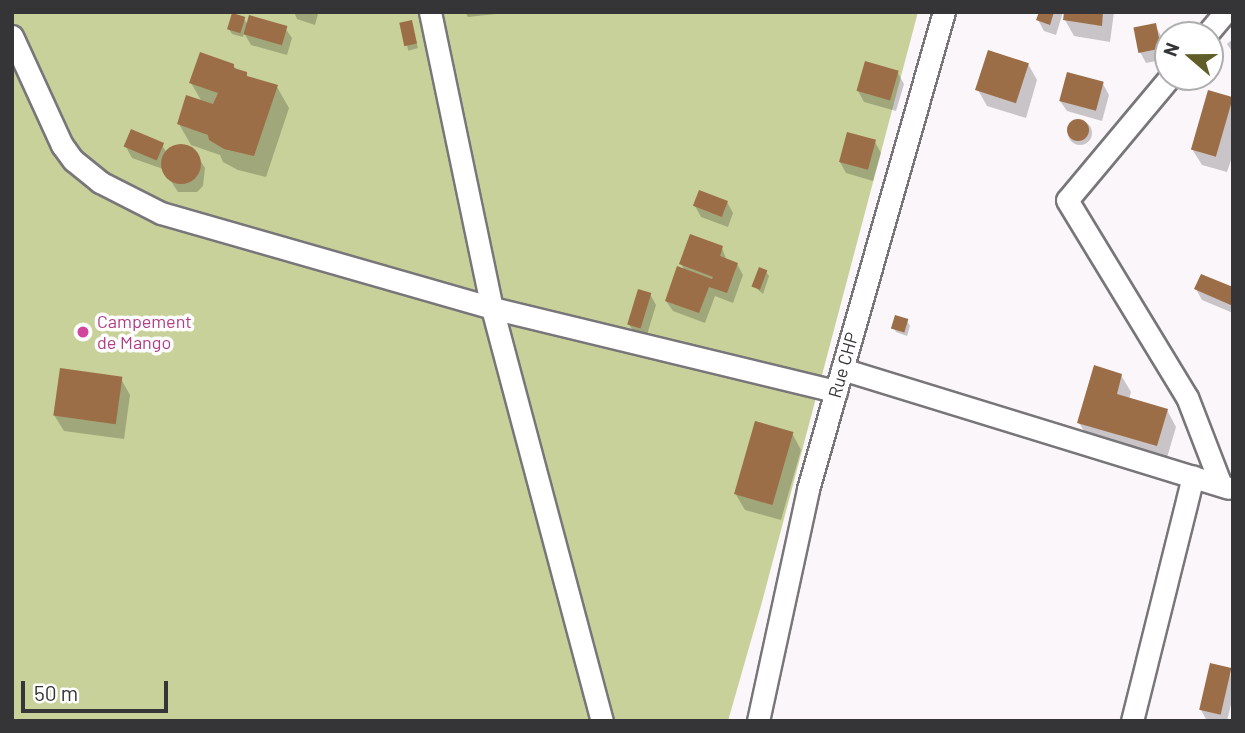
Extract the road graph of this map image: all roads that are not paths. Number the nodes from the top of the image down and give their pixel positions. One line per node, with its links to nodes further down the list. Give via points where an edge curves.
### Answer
1 (430, 12): 5 (street)
2 (944, 12): 6 (street, Rue CHP)
3 (12, 36): 5 (street, via 61,145 100,182 160,213)
4 (1158, 91): 9 (street, via 1067,200 1187,397)
5 (492, 309): 7 (street); 10 (street)
6 (842, 369): 7 (street, Rue CHP); 8 (street)
7 (836, 391): 11 (street, Rue CHP, via 796,538)
8 (1193, 477): 9 (street); 12 (street)
9 (1227, 487)
10 (602, 721)
11 (758, 721)
12 (1132, 721)

